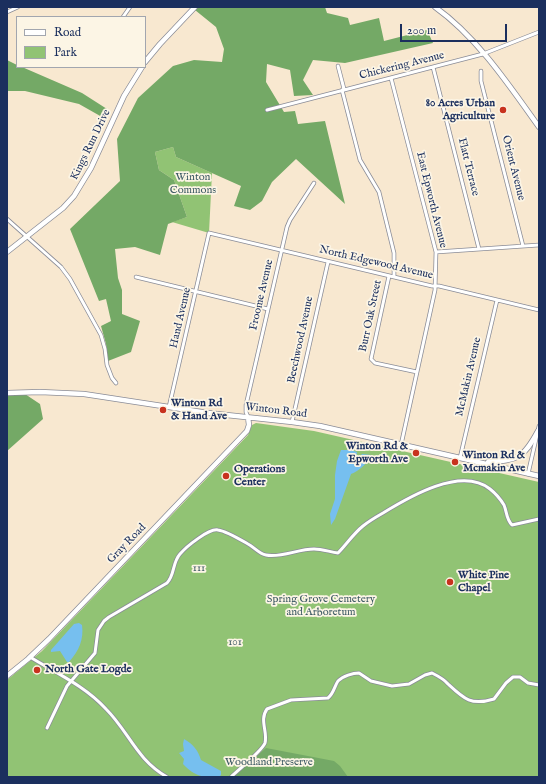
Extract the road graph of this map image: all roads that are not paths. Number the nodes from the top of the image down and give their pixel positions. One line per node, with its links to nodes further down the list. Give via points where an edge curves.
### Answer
1 (18, 7): 5 (street)
2 (130, 7): 6 (street)
3 (195, 7): 9 (street)
4 (435, 7): 8 (street, via 466,34)
5 (7, 12)
6 (124, 16)
7 (539, 32): 8 (street, Chickering Avenue)
8 (483, 54): 11 (street, Chickering Avenue); 17 (street)
9 (146, 61)
10 (338, 66): 15 (street, Burr Oak Street)
11 (433, 67): 14 (street, Chickering Avenue); 24 (street, Flatt Terrace)
12 (141, 68): 21 (street, Kings Run Drive, via 124,96 80,188 63,208)
13 (481, 71): 23 (street, Orient Avenue, via 481,81)
14 (391, 78): 15 (street, Chickering Avenue); 27 (street, East Epworth Avenue)
15 (343, 89): 16 (street, Chickering Avenue); 31 (street, Burr Oak Street, via 360,160 379,192 394,253)
16 (267, 110)
17 (539, 127)
18 (314, 184): 25 (street, Froome Avenue, via 288,224)
19 (7, 219): 21 (street)
20 (209, 233): 25 (street, North Edgewood Avenue); 33 (street, Hand Avenue)
21 (27, 236): 26 (street, Kings Run Drive); 38 (street, via 61,267 70,279 102,335 107,365)
22 (539, 245): 23 (street)
23 (524, 246): 24 (street)
24 (479, 249): 27 (street)
25 (281, 250): 28 (street, North Edgewood Avenue); 35 (street, Froome Avenue)
26 (7, 252)
27 (436, 252): 32 (street, East Epworth Avenue)
28 (328, 262): 29 (street, North Edgewood Avenue); 42 (street, Beechwood Avenue)
29 (389, 276): 31 (street, North Edgewood Avenue); 37 (street, Burr Oak Street, via 371,358 375,363)
30 (136, 277): 33 (street)
31 (394, 277): 32 (street, North Edgewood Avenue)
32 (435, 286): 34 (street, North Edgewood Avenue); 37 (street, East Epworth Avenue)
33 (196, 292): 35 (street); 40 (street, Hand Avenue)
34 (497, 300): 36 (street, North Edgewood Avenue); 46 (street, McMakin Avenue)
35 (268, 308): 41 (street, Froome Avenue, via 246,405)
36 (539, 310)
37 (417, 372): 45 (street, East Epworth Avenue)
38 (116, 383)
39 (7, 393): 40 (street, Winton Road, via 84,394)
40 (169, 407): 41 (street, Winton Road)
41 (248, 417): 42 (street, Winton Road); 51 (street, Gray Road, via 247,431)
42 (292, 422): 45 (street, Winton Road)
43 (539, 426): 44 (street)
44 (538, 431): 47 (street, via 529,447 516,458); 48 (street)
45 (401, 445): 46 (street, Winton Road)
46 (460, 458): 47 (street, Winton Road)
47 (481, 463): 48 (street, Winton Road)
48 (528, 474): 49 (street, Winton Road)
49 (539, 476)
50 (539, 519): 53 (street, via 512,524 504,505 489,488 475,481 464,480 440,485 408,497 364,525 338,553 314,549 264,555 227,533 213,530 179,554 174,562 172,578 167,583 104,621 96,636 95,653)
51 (30, 657): 52 (street, Gray Road); 53 (street)
52 (7, 676)
53 (70, 681): 55 (street); 56 (street, via 96,698 148,763)
54 (539, 685): 57 (street, via 528,683 520,677 513,677 494,699 475,702 462,697 447,682 432,673 409,684 392,686 376,683 359,673 350,675 338,682 328,698 291,700 267,709 264,717 264,743 260,750)
55 (47, 728)
56 (167, 777)
57 (230, 777)

